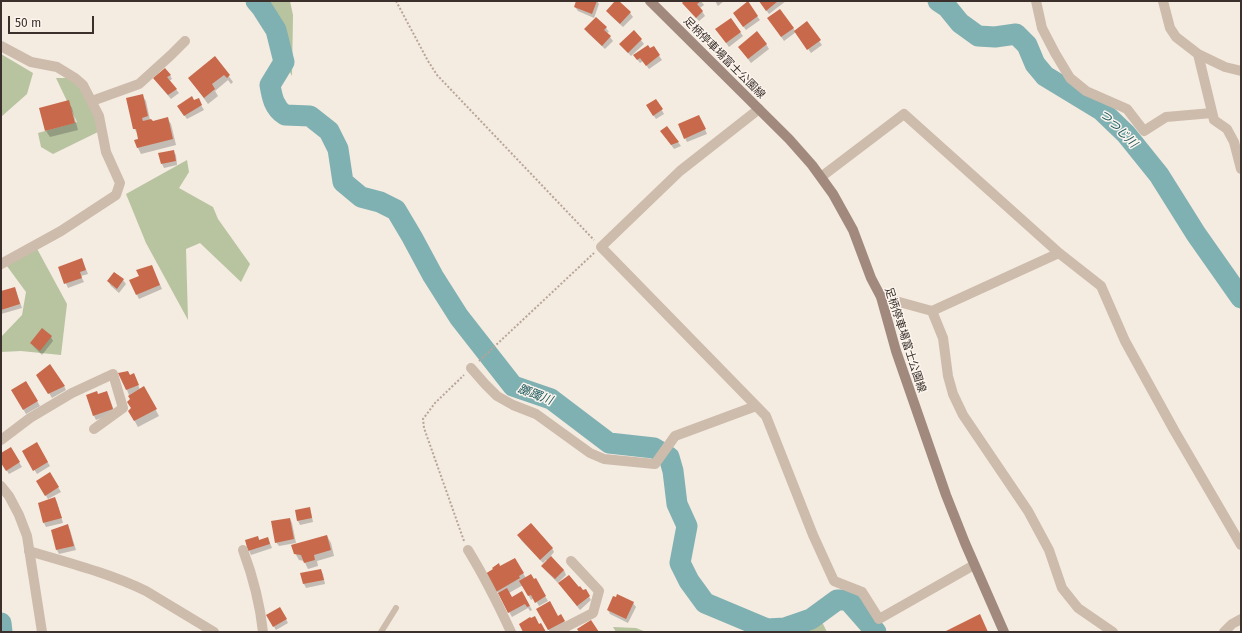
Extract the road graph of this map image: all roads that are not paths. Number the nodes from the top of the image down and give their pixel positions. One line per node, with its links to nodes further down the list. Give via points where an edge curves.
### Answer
1 (650, 1): 9 (main road, 足柄停車場富士公園線)
2 (1036, 1): 10 (street, via 1042,28 1070,78 1086,91 1127,109 1144,131 1166,117)
3 (1163, 1): 6 (street, via 1170,28 1176,37)
4 (185, 41): 8 (street, via 139,84)
5 (1, 46): 8 (street, via 32,62 57,67 83,85)
6 (1198, 54): 7 (street, via 1225,67); 10 (street)
7 (1241, 71)
8 (92, 101): 14 (street, via 99,116 106,152 120,183 116,195)
9 (759, 109): 12 (main road, 足柄停車場富士公園線); 18 (street, via 680,171 601,247)
10 (1212, 112): 11 (street, via 1214,120 1227,129 1234,142)
11 (1241, 169)
12 (821, 177): 13 (street, via 904,114); 15 (main road, 足柄停車場富士公園線, via 853,230)
13 (1059, 253): 16 (street); 22 (street, via 1101,286 1125,341)
14 (1, 264)
15 (881, 297): 16 (street); 27 (main road, 足柄停車場富士公園線, via 917,415)
16 (932, 311): 37 (street, via 943,338 953,394 964,415 1028,511 1049,550 1062,588 1078,608)
17 (473, 366): 18 (street, via 497,396 536,414 590,453 604,459 655,464 675,436)
18 (756, 406): 27 (street, via 766,416 834,581 862,592 878,619)
19 (94, 429): 20 (street, via 123,408 114,374 72,393 36,414)
20 (1, 440)
21 (1, 486): 25 (street, via 19,515 27,536)
22 (1241, 544)
23 (243, 550): 32 (street, via 254,583)
24 (468, 550): 34 (street)
25 (29, 551): 30 (street); 31 (street, via 135,585)
26 (571, 561): 35 (street, via 599,591 593,613)
27 (974, 565): 36 (main road, 足柄停車場富士公園線)
28 (396, 608): 33 (lane)
29 (1241, 619): 38 (street)
30 (42, 632)
31 (214, 632)
32 (263, 632)
33 (381, 632)
34 (511, 632)
35 (556, 632)
36 (1004, 632)
37 (1113, 632)
38 (1224, 632)

